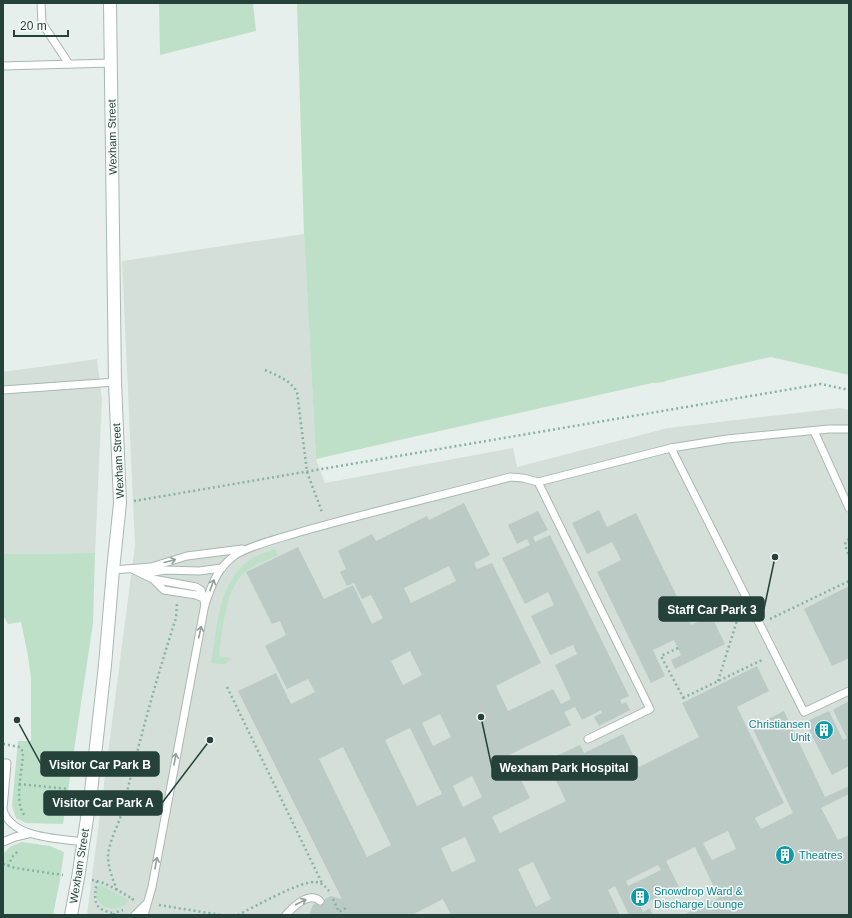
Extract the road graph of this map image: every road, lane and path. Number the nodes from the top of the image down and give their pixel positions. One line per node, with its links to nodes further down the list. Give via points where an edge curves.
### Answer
1 (41, 3): 4 (lane, via 42,23)
2 (110, 3): 3 (street, Wexham Street)
3 (111, 63): 4 (lane); 7 (street, Wexham Street)
4 (69, 64): 5 (lane)
5 (3, 66)
6 (265, 370): 13 (path, via 288,381 297,392)
7 (115, 382): 8 (lane); 15 (street, Wexham Street)
8 (3, 390)
9 (849, 390): 13 (path, via 821,384)
10 (849, 429): 11 (lane)
11 (814, 431): 12 (lane, via 727,439); 16 (lane)
12 (671, 448): 14 (lane); 29 (lane)
13 (307, 472): 15 (path); 17 (path)
14 (538, 482): 17 (lane, via 510,477); 38 (lane, via 650,709)
15 (120, 503): 23 (street, Wexham Street)
16 (849, 508)
17 (327, 525): 19 (lane)
18 (849, 539): 20 (path, via 845,545)
19 (250, 548): 21 (lane, via 236,554); 22 (lane, one-way to 19, via 151,567 187,556)
20 (849, 556)
21 (222, 568): 24 (lane, via 199,571 165,570); 28 (lane, one-way to 21, via 215,577)
22 (132, 569): 23 (lane); 24 (lane)
23 (113, 570): 47 (street, Wexham Street, via 105,665)
24 (142, 575): 25 (lane)
25 (153, 579): 27 (lane, via 164,590); 28 (lane, via 196,587 201,590)
26 (849, 581): 30 (path)
27 (196, 595): 28 (lane); 51 (path, via 177,604 176,618 150,701 120,822 110,843 108,858)
28 (205, 602): 54 (lane, one-way to 28, via 152,887)
29 (751, 606): 30 (lane); 33 (path, via 739,612)
30 (760, 624): 32 (lane)
31 (678, 648): 36 (path, via 662,656)
32 (775, 654): 33 (path); 35 (lane, via 804,712)
33 (718, 681): 36 (path)
34 (227, 688): 50 (path)
35 (849, 691)
36 (683, 698): 37 (path)
37 (685, 701)
38 (588, 739)
39 (3, 744): 42 (path, via 22,749)
40 (5, 763): 41 (lane)
41 (6, 782): 42 (path); 44 (lane)
42 (21, 784): 43 (path); 45 (path, via 22,813 30,820)
43 (68, 789)
44 (3, 809): 45 (lane, via 10,823)
45 (28, 834): 46 (lane); 47 (lane); 48 (path, via 27,846 12,856)
46 (3, 842)
47 (84, 842): 56 (street, Wexham Street)
48 (8, 866)
49 (97, 881): 55 (path, via 94,897 96,904)
50 (322, 883)
51 (117, 890)
52 (133, 899): 54 (path)
53 (320, 901): 60 (lane, one-way to 53, via 304,900 314,898)
54 (147, 902): 57 (lane); 58 (lane); 59 (path)
55 (114, 913)
56 (71, 915)
57 (136, 915)
58 (144, 915)
59 (221, 915)
60 (286, 915)

